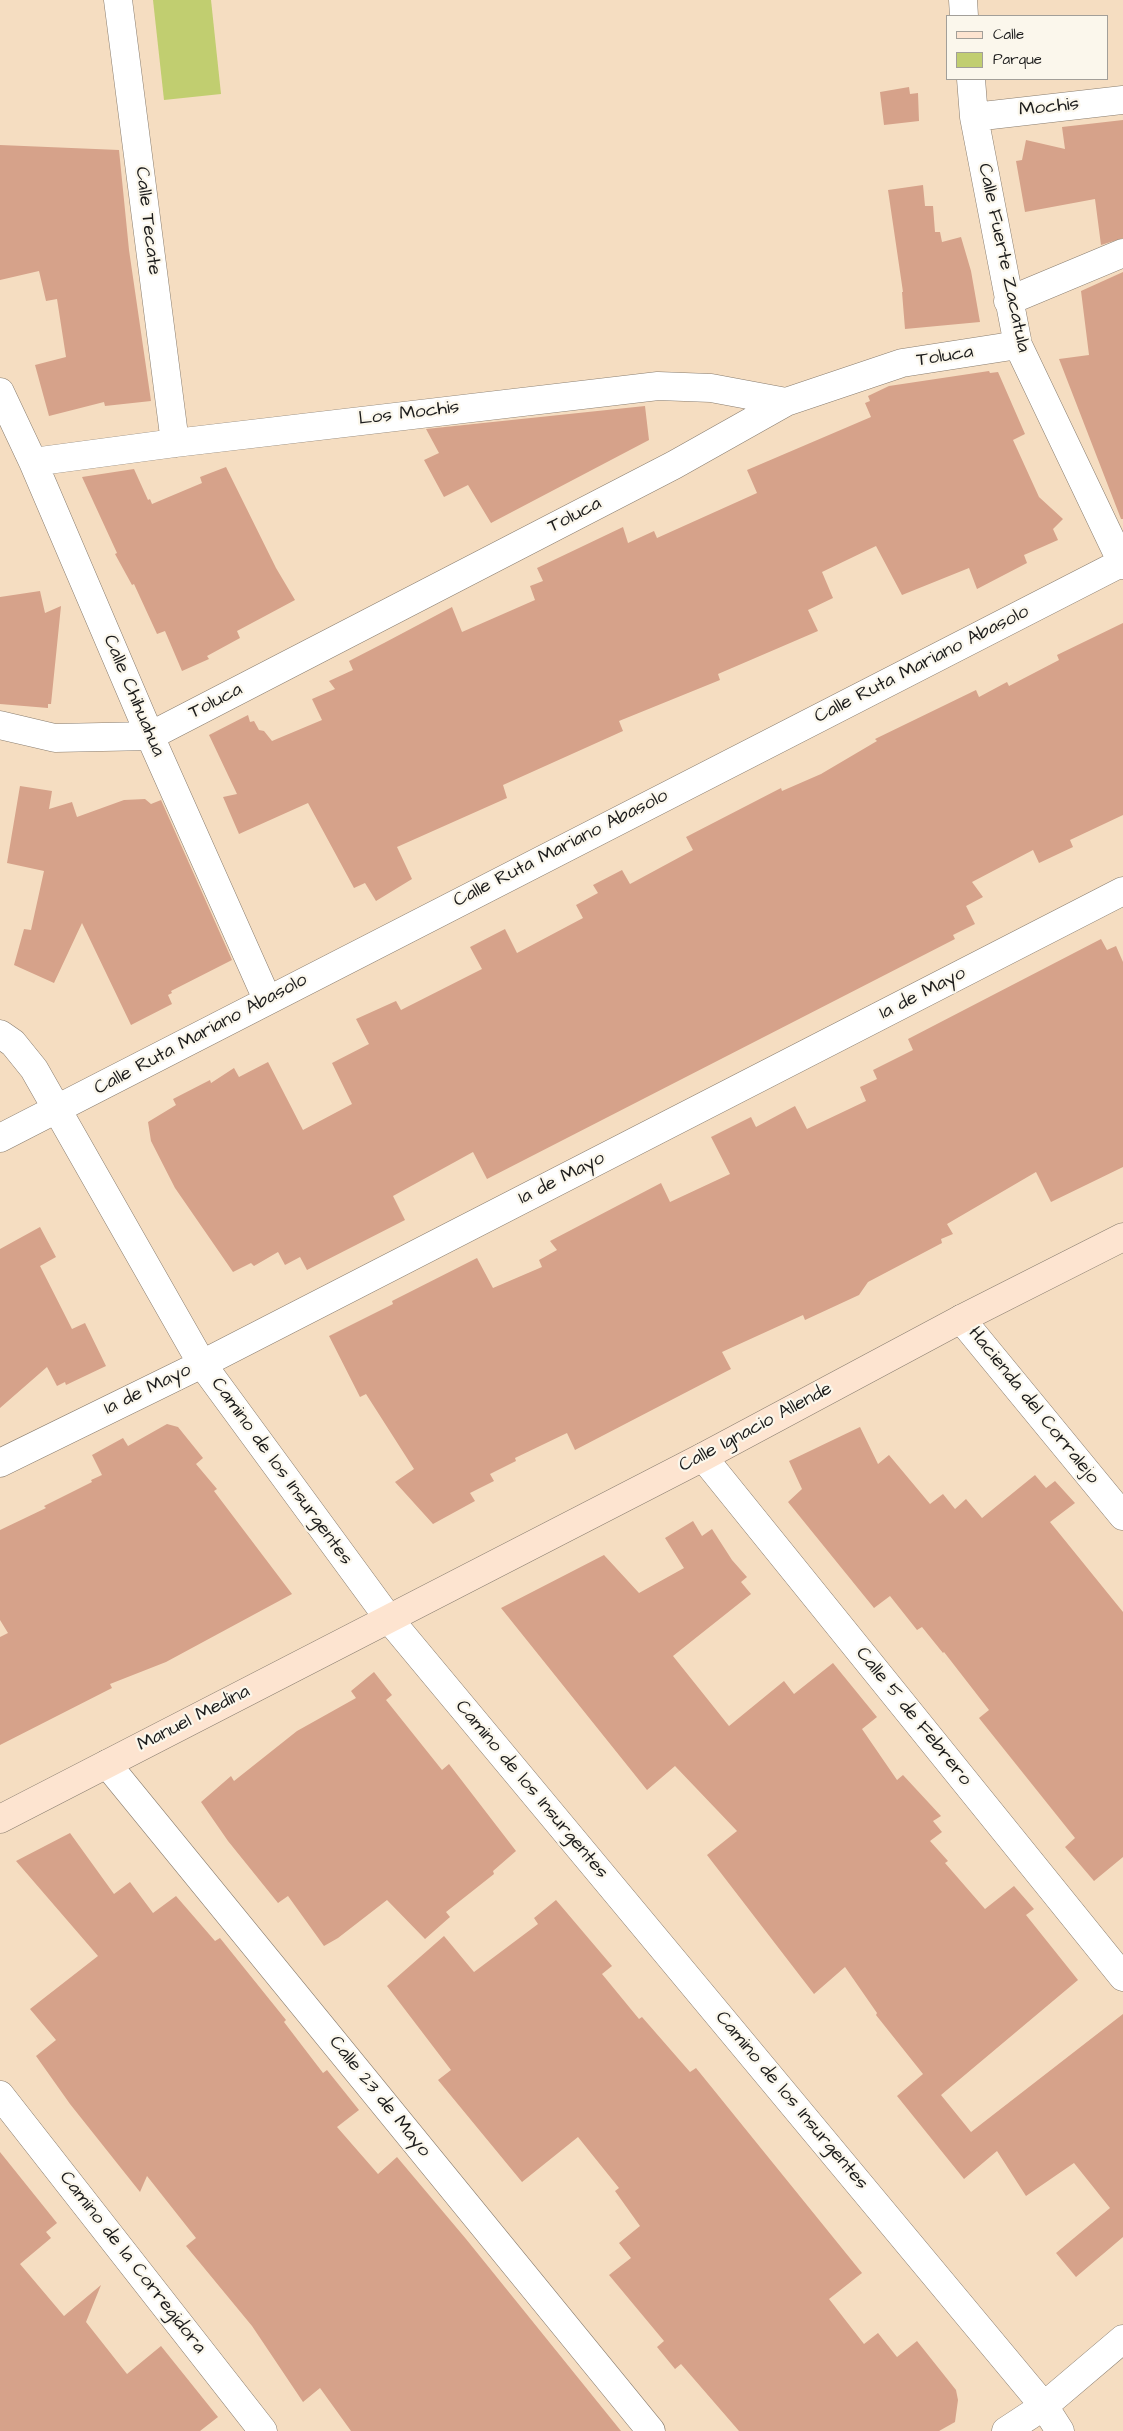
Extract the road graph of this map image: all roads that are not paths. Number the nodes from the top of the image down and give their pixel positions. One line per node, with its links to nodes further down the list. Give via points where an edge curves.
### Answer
1 (118, 0): 12 (street, Calle Tecate)
2 (963, 0): 3 (street)
3 (964, 15)
4 (971, 80): 6 (street, Calle Fuerte Zacatula)
5 (1123, 100): 6 (street, Mochis)
6 (974, 116): 8 (street, Calle Fuerte Zacatula)
7 (1123, 252): 8 (street)
8 (1008, 301): 9 (street, Calle Fuerte Zacatula)
9 (1018, 345): 11 (street, Toluca, via 902,364); 14 (street, Calle Fuerte Zacatula)
10 (0, 392): 13 (street, Calle Chihuahua)
11 (786, 402): 12 (street, Los Mochis, via 711,388 658,386); 16 (street, Toluca, via 674,465)
12 (175, 443): 13 (street, Los Mochis)
13 (33, 462): 16 (street, Calle Chihuahua)
14 (1122, 564): 18 (street, Calle Ruta Mariano Abasolo)
15 (0, 725): 16 (street, via 55,738)
16 (150, 736): 18 (street, Calle Chihuahua)
17 (1123, 891): 24 (street, 1a de Mayo)
18 (267, 999): 20 (street, Calle Ruta Mariano Abasolo)
19 (0, 1034): 20 (street, Camino de los Insurgentes, via 13,1042 34,1069)
20 (57, 1110): 21 (street, Calle Ruta Mariano Abasolo); 24 (street, Camino de los Insurgentes)
21 (0, 1138)
22 (1123, 1237): 23 (street, Calle Ignacio Allende)
23 (961, 1319): 25 (street, Calle Ignacio Allende); 27 (street, Hacienda del Corralejo)
24 (202, 1364): 26 (street, 1a de Mayo); 28 (street, Camino de los Insurgentes)
25 (703, 1458): 28 (street, Calle Ignacio Allende); 31 (street, Calle 5 de Febrero)
26 (0, 1463)
27 (1123, 1516)
28 (389, 1619): 29 (street, Manuel Medina); 34 (street, Camino de los Insurgentes)
29 (107, 1764): 30 (street, Manuel Medina); 36 (street, Calle 23 de Mayo)
30 (0, 1819)
31 (1123, 1977)
32 (0, 2095): 35 (street, Camino de la Corregidora)
33 (1123, 2339): 34 (street)
34 (1044, 2406): 37 (street); 38 (street, Camino de los Insurgentes)
35 (264, 2431)
36 (651, 2431)
37 (1006, 2431)
38 (1060, 2431)

